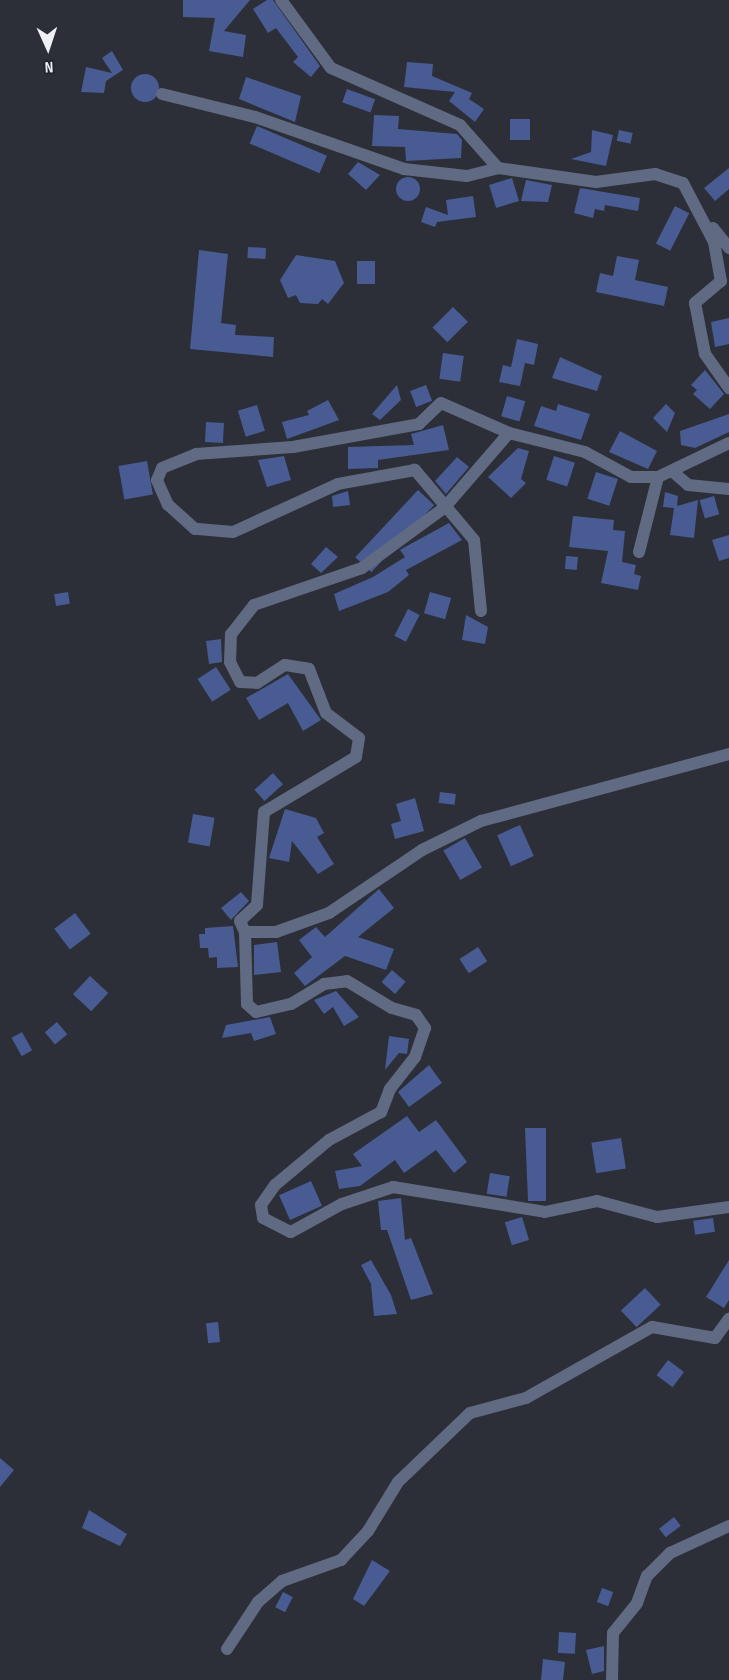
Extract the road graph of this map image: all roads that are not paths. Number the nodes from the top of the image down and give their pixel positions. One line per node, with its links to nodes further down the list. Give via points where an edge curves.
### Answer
1 (281, 0): 3 (street, via 331,68 460,125)
2 (162, 94): 3 (street, via 255,117 404,169 467,176)
3 (498, 168): 4 (street, via 596,182 655,174 683,183)
4 (705, 219): 5 (street); 6 (street, via 721,281 695,303 705,354)
5 (729, 248)
6 (729, 388)
7 (509, 433): 10 (street, via 585,452 632,477); 12 (street); 12 (street, via 441,403 419,424 293,447 196,454 162,468 157,480 168,505 195,529 233,532 338,484 415,470)
8 (729, 443): 9 (street)
9 (672, 471): 10 (street); 11 (street, via 688,485)
10 (658, 477): 13 (street)
11 (729, 489)
12 (444, 508): 14 (street, via 474,540); 16 (street, via 362,568 254,604 231,634 230,662 240,682 257,683 285,665 309,669 326,714 359,738 356,757 264,812 258,848 262,876 257,905 240,921)
13 (639, 552)
14 (481, 610)
15 (729, 754): 16 (street, via 481,821 422,850 329,913 276,932)
16 (245, 932): 17 (street, via 243,978 247,1004 256,1012 291,1004 324,984 347,981 392,1008 416,1015 425,1028 415,1057 390,1089 381,1112 329,1140 275,1185 261,1205 263,1218 275,1228 291,1232 311,1225 342,1204 393,1187 545,1212 597,1201 657,1217)
17 (729, 1207)
18 (729, 1319): 20 (street, via 715,1338 652,1327 526,1398 470,1413 398,1482 368,1531 341,1560 282,1581 258,1602)
19 (729, 1526): 21 (street, via 670,1553 646,1576 637,1603 613,1633)
20 (227, 1648)
21 (612, 1680)

